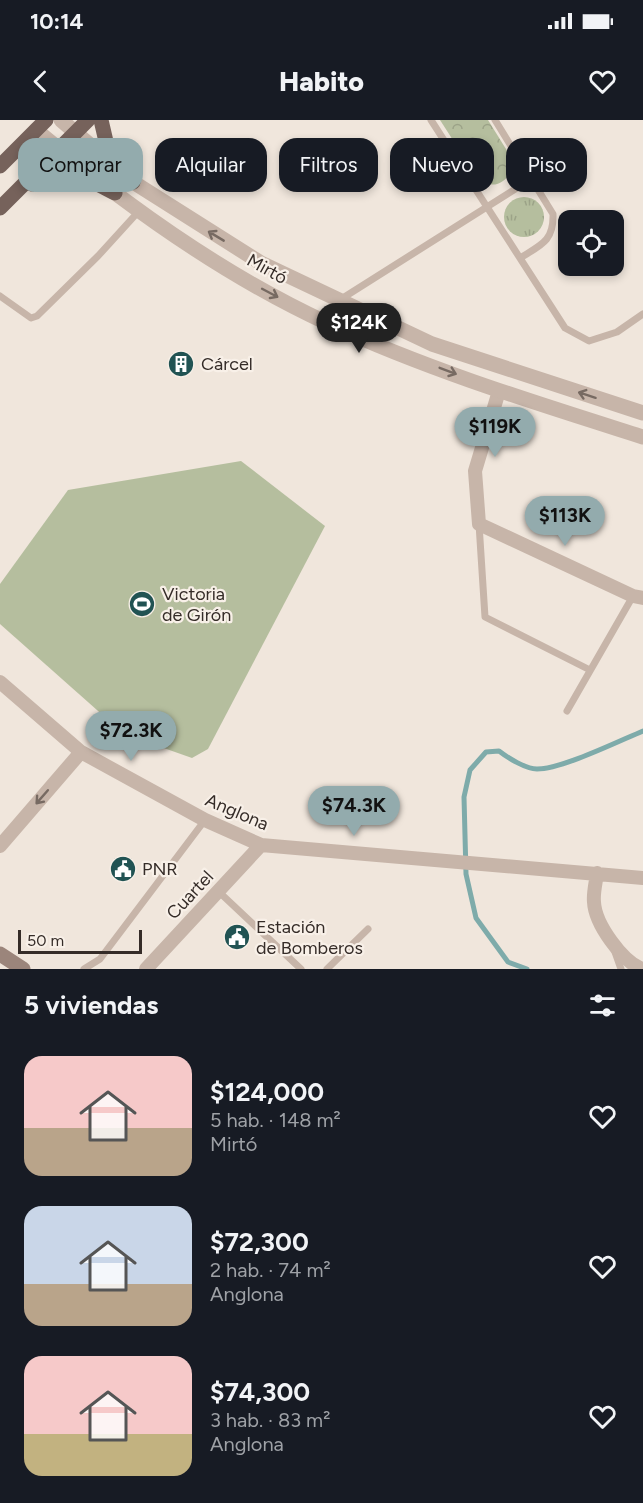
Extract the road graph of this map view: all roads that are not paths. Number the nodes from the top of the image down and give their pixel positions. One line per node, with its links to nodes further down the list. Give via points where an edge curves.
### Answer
1 (61, 120): 7 (street, Mirtó)
2 (88, 120): 7 (main road)
3 (101, 120): 11 (main road)
4 (431, 120): 19 (lane)
5 (495, 120): 12 (lane)
6 (40, 125): 8 (street, Mirtó); 13 (main road)
7 (75, 133): 9 (main road); 10 (street, Mirtó)
8 (50, 138)
9 (70, 138)
10 (81, 138)
11 (105, 138)
12 (506, 138)
13 (0, 166)
14 (143, 188): 24 (street, Mirtó, one-way to 14, via 261,263)
15 (16, 192): 18 (main road, via 52,173 64,173); 20 (main road)
16 (511, 192): 19 (lane)
17 (539, 192): 22 (lane, via 553,214 554,230 545,242)
18 (115, 193): 21 (street, Mirtó)
19 (487, 207): 22 (lane); 24 (lane)
20 (0, 208)
21 (139, 211): 23 (lane, via 37,316 26,316); 26 (street, Mirtó, one-way to 26, via 239,276)
22 (520, 258): 25 (lane, via 565,328 589,341 616,332)
23 (0, 296)
24 (338, 301): 26 (lane); 27 (street, Mirtó, via 432,344)
25 (643, 315)
26 (326, 323): 28 (street, Mirtó, one-way to 28)
27 (504, 368): 28 (street); 29 (street, Mirtó, one-way to 27)
28 (499, 391): 30 (street, Mirtó); 31 (street, via 475,471)
29 (643, 413)
30 (643, 437)
31 (479, 524): 32 (street); 33 (lane, via 484,617)
32 (638, 597): 33 (lane)
33 (591, 670): 35 (lane)
34 (0, 682): 36 (street, Anglona)
35 (567, 711)
36 (81, 752): 37 (street, Anglona); 39 (street, one-way to 39)
37 (205, 820): 38 (street, Anglona); 47 (lane, via 100,959)
38 (261, 845): 40 (street, Anglona); 42 (street, Cuartel)
39 (0, 846)
40 (597, 873): 41 (street, Anglona); 44 (street, via 594,904)
41 (643, 878)
42 (218, 891): 48 (street, Cuartel); 49 (lane)
43 (368, 929): 50 (lane)
44 (610, 941): 51 (lane); 52 (street, via 630,964)
45 (0, 954): 46 (main road)
46 (23, 969)
47 (84, 969)
48 (146, 969)
49 (301, 969)
50 (327, 969)
51 (621, 969)
52 (642, 969)

